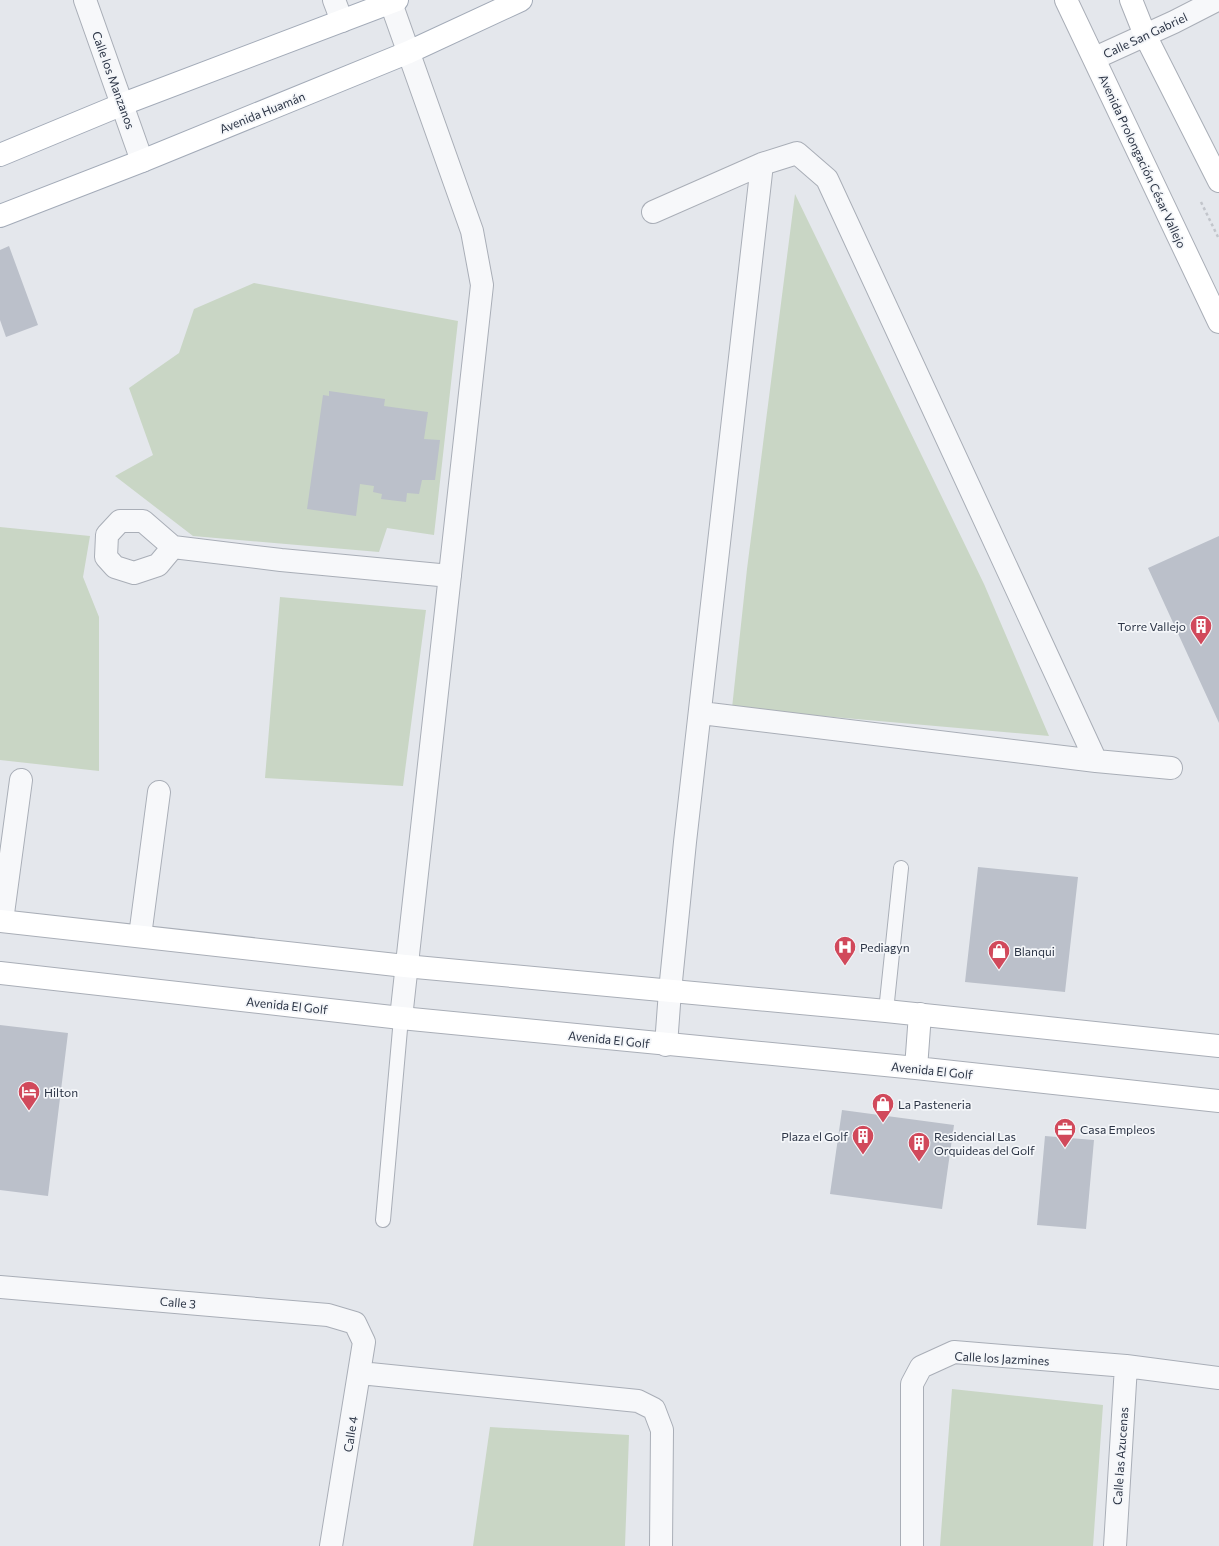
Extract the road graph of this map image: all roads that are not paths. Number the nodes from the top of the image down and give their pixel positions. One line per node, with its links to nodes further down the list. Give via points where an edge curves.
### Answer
1 (85, 0): 12 (street, Calle los Manzanos)
2 (334, 0): 8 (street)
3 (521, 0): 10 (main road, Avenida Huamán)
4 (1066, 0): 11 (main road, Avenida Prolongación César Vallejo)
5 (1131, 0): 9 (main road)
6 (1217, 0): 9 (street, Calle San Gabriel)
7 (394, 1): 8 (main road); 10 (street)
8 (342, 21): 12 (main road)
9 (1145, 35): 11 (street, Calle San Gabriel); 16 (main road)
10 (409, 52): 14 (main road, Avenida Huamán); 21 (street, via 472,231 482,286)
11 (1095, 58): 19 (main road, Avenida Prolongación César Vallejo)
12 (123, 104): 13 (main road); 14 (street, Calle los Manzanos)
13 (0, 155)
14 (142, 161): 18 (main road, Avenida Huamán)
15 (762, 164): 17 (street); 22 (street); 23 (street, via 797,153 827,179)
16 (1219, 181)
17 (653, 212)
18 (0, 216)
19 (1219, 322)
20 (173, 547): 21 (street)
21 (450, 576): 30 (street)
22 (700, 713): 23 (street); 32 (street)
23 (1096, 761): 24 (street)
24 (1171, 768)
25 (21, 780): 28 (street)
26 (159, 792): 29 (street)
27 (901, 868): 33 (lane)
28 (1, 921): 29 (main road)
29 (140, 936): 30 (main road)
30 (405, 966): 32 (main road); 35 (street)
31 (0, 973): 35 (main road, Avenida El Golf)
32 (670, 991): 33 (main road); 36 (street)
33 (886, 1011): 34 (main road)
34 (920, 1014): 37 (main road); 38 (main road)
35 (400, 1018): 36 (main road, Avenida El Golf); 40 (lane)
36 (666, 1044): 38 (main road, Avenida El Golf)
37 (1219, 1046)
38 (916, 1068): 39 (main road, Avenida El Golf)
39 (1219, 1101)
40 (383, 1220)
41 (0, 1287): 42 (street, Calle 3, via 328,1315)
42 (355, 1323): 44 (street, Calle 4, via 364,1342)
43 (1126, 1366): 45 (street, Calle los Jazmines); 48 (street, Calle los Jazmines, via 954,1352 921,1367 912,1384); 49 (street, Calle las Azucenas)
44 (360, 1373): 46 (street, Calle 4); 47 (street, via 638,1401 654,1409 662,1430)
45 (1219, 1378)
46 (331, 1546)
47 (661, 1546)
48 (912, 1546)
49 (1115, 1546)

